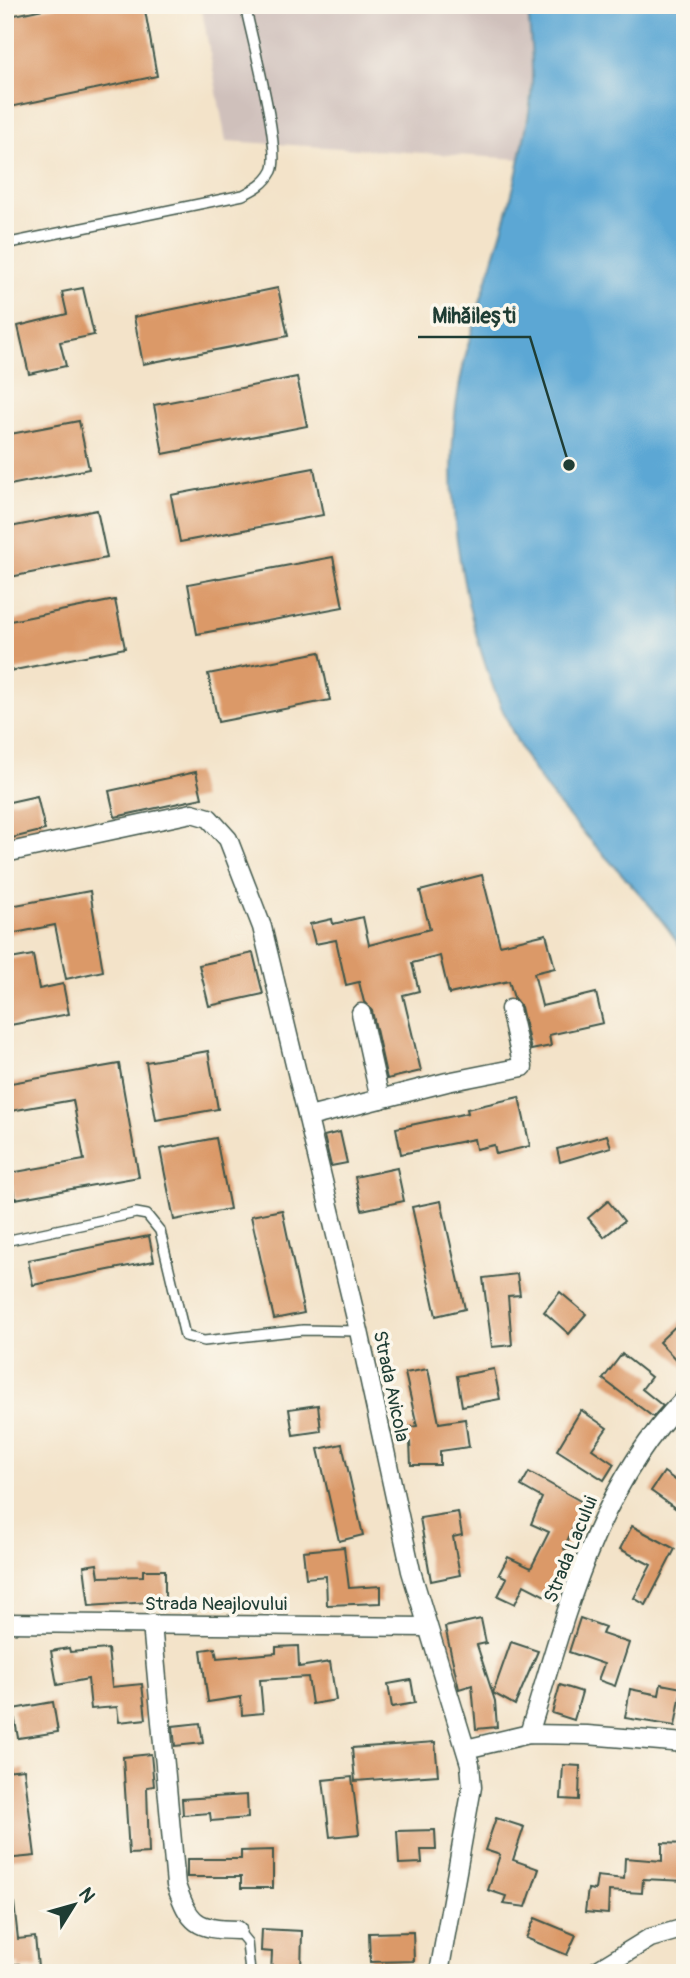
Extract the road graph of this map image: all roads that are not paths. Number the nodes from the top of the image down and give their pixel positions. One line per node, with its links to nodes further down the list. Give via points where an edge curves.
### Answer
1 (245, 5): 2 (lane, via 273,139 273,169 264,184 243,195)
2 (5, 244)
3 (5, 853): 7 (street, Strada Avicola, via 192,813 209,818 228,839 258,916)
4 (510, 1009): 6 (street, via 523,1067)
5 (361, 1013): 6 (street)
6 (380, 1099): 7 (street)
7 (309, 1117): 9 (street, Strada Avicola)
8 (5, 1241): 9 (lane, via 136,1213 147,1215 160,1231 185,1336 193,1340 303,1330)
9 (359, 1331): 13 (street, Strada Avicola)
10 (685, 1398): 14 (street, Strada Lacului, via 646,1442 608,1509 573,1592)
11 (5, 1623): 12 (street, Strada Neajlovului)
12 (152, 1624): 13 (street, Strada Neajlovului); 18 (street, via 176,1885 192,1918 205,1930)
13 (426, 1627): 16 (street, Strada Avicola)
14 (529, 1734): 15 (street); 16 (street)
15 (685, 1743)
16 (466, 1749): 20 (street, Strada Avicola, via 472,1787)
17 (685, 1928): 21 (street, via 650,1938)
18 (237, 1930): 19 (lane, via 247,1942)
19 (250, 1973)
20 (439, 1973)
21 (593, 1973)

